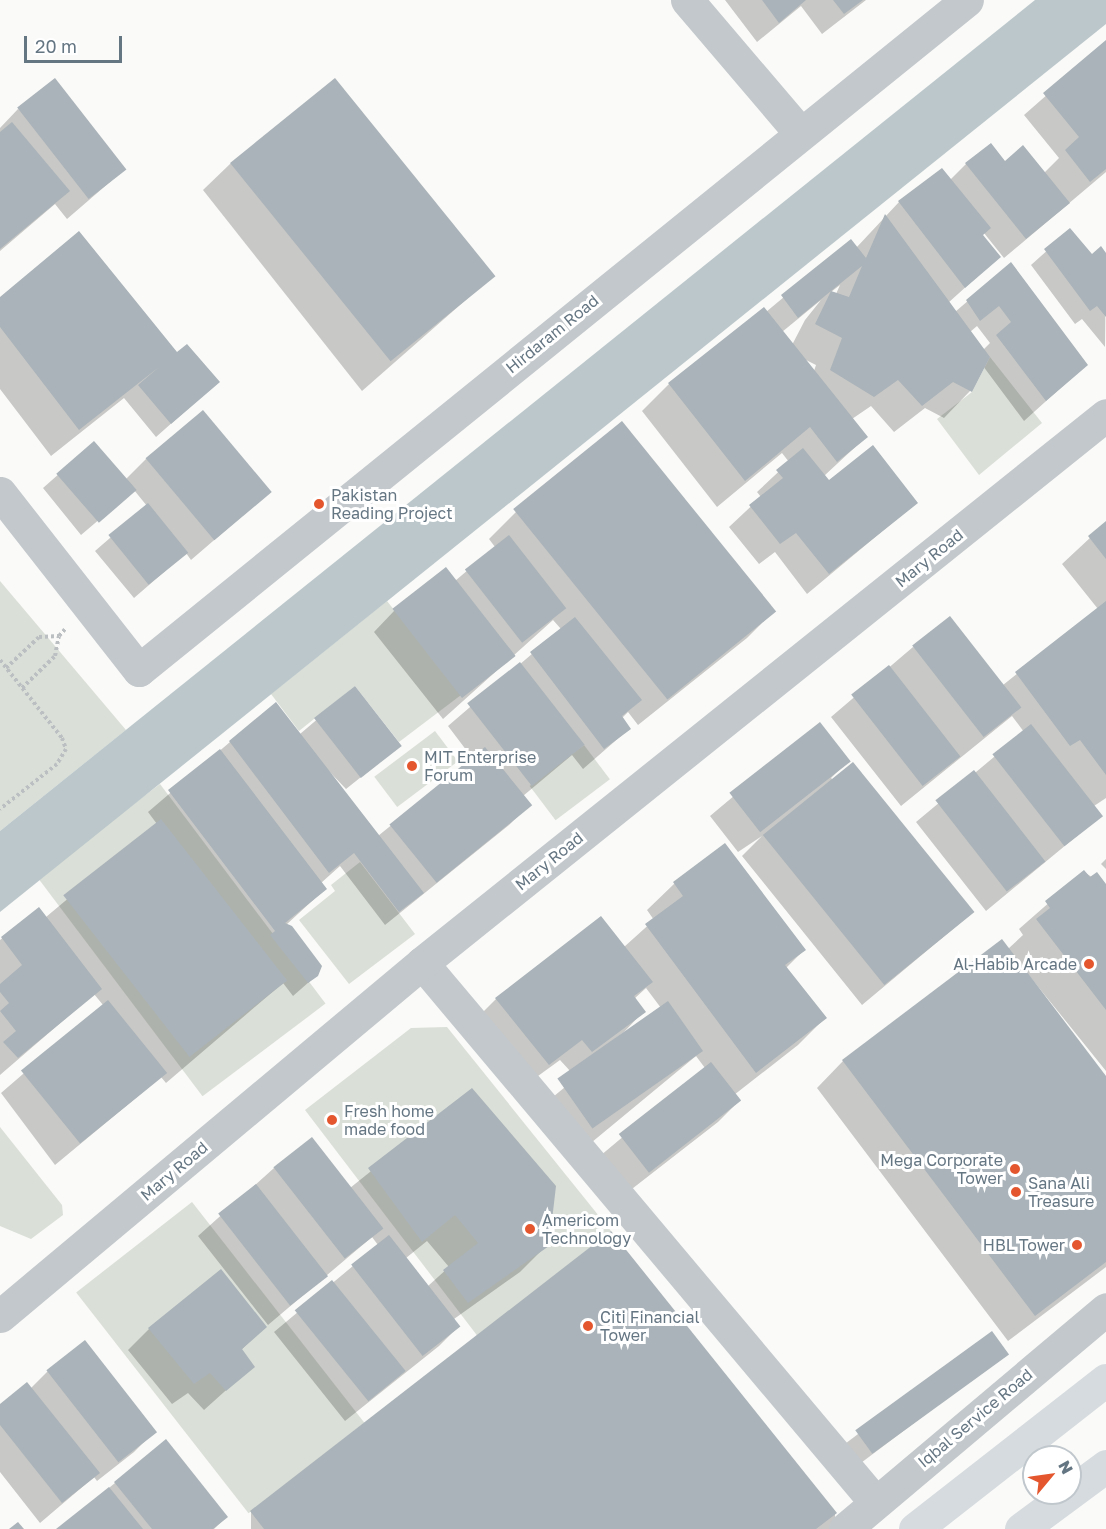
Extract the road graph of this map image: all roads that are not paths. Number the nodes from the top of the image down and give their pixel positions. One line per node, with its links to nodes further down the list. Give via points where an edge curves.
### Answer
1 (687, 0): 3 (street)
2 (967, 0): 3 (street, Hirdaram Road)
3 (800, 133): 5 (street, Hirdaram Road, via 139,670)
4 (1106, 415): 6 (street, Mary Road)
5 (0, 493)
6 (422, 963): 8 (street, Mary Road); 11 (street)
7 (1106, 1309): 11 (street, Iqbal Service Road)
8 (0, 1316)
9 (1106, 1380): 13 (main road)
10 (1106, 1466): 14 (main road)
11 (875, 1502): 12 (street, Iqbal Service Road)
12 (844, 1529)
13 (915, 1529)
14 (1021, 1529)

